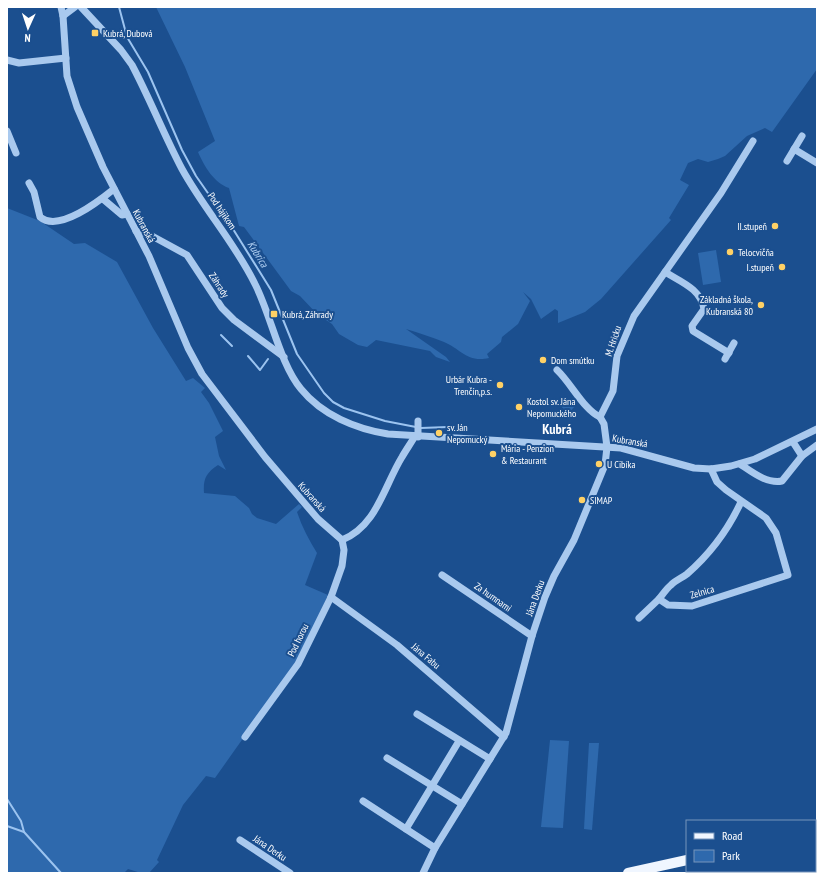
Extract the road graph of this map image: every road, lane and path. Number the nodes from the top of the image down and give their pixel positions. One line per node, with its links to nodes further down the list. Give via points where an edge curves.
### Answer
1 (61, 7): 4 (street, Kubranská)
2 (75, 7): 4 (street)
3 (81, 7): 21 (street, Pod hájikom, via 132,65 183,170 256,286)
4 (63, 16): 5 (street, Kubranská)
5 (66, 58): 6 (street, via 19,63); 15 (street, Kubranská, via 67,76 77,108)
6 (7, 60)
7 (7, 131): 11 (street)
8 (802, 136): 10 (street)
9 (753, 141): 19 (street, M. Hricku, via 721,193)
10 (794, 149): 12 (street); 13 (street)
11 (16, 153)
12 (787, 161)
13 (817, 163)
14 (29, 183): 16 (street, via 40,217 47,221 61,221)
15 (114, 189): 16 (street); 17 (street, Kubranská)
16 (103, 199): 17 (street, via 122,215)
17 (127, 214): 18 (street, Kubranská)
18 (136, 231): 21 (street, Záhrady, via 152,236 187,255 222,308); 33 (street, Kubranská, via 202,374 292,490 318,519)
19 (665, 272): 20 (street, via 698,293 704,303 704,309 692,326 693,331 727,356); 23 (street, M. Hricku, via 641,304 626,331 617,356 613,391)
20 (734, 343)
21 (284, 357): 25 (street, Pod hájikom, via 302,390 336,417 365,430)
22 (557, 370): 23 (street, via 572,385 584,403)
23 (600, 417): 28 (street, via 604,424)
24 (817, 429): 26 (street, Kubranská)
25 (418, 430): 28 (street, Kubranská); 33 (street, via 375,510 353,535)
26 (793, 442): 29 (street); 30 (street, Kubranská)
27 (817, 445): 29 (street)
28 (607, 447): 31 (street, Kubranská, via 631,450 694,468); 38 (street, Jána Derku, via 605,465 574,540 554,576)
29 (802, 456): 30 (street, via 786,479 778,482 761,478)
30 (740, 464): 31 (street, Kubranská)
31 (711, 469): 32 (street, Zelnica, via 717,482)
32 (741, 502): 36 (street, Zelnica, via 732,523 720,539); 36 (street, Zelnica, via 766,518 776,534 788,575 692,606 668,605)
33 (342, 540): 35 (street, Pod horou, via 342,566)
34 (442, 576): 38 (street, Za humnami)
35 (330, 597): 40 (street, Pod horou, via 298,664); 41 (street, Jána Fabu, via 397,645)
36 (659, 599): 37 (street)
37 (639, 618)
38 (532, 636): 41 (street, Jána Derku)
39 (417, 714): 42 (street)
40 (245, 737)
41 (504, 737): 44 (street, Jána Derku)
42 (459, 740): 44 (street); 45 (street)
43 (387, 758): 45 (street)
44 (490, 760): 47 (street, Jána Derku)
45 (432, 785): 47 (street); 48 (street)
46 (363, 801): 48 (street)
47 (462, 804): 50 (street, Jána Derku)
48 (406, 829): 50 (street)
49 (240, 840): 52 (street, Jána Derku)
50 (435, 848): 53 (street, Jána Derku)
51 (686, 860): 54 (main road)
52 (290, 873)
53 (423, 873)
54 (628, 873)

